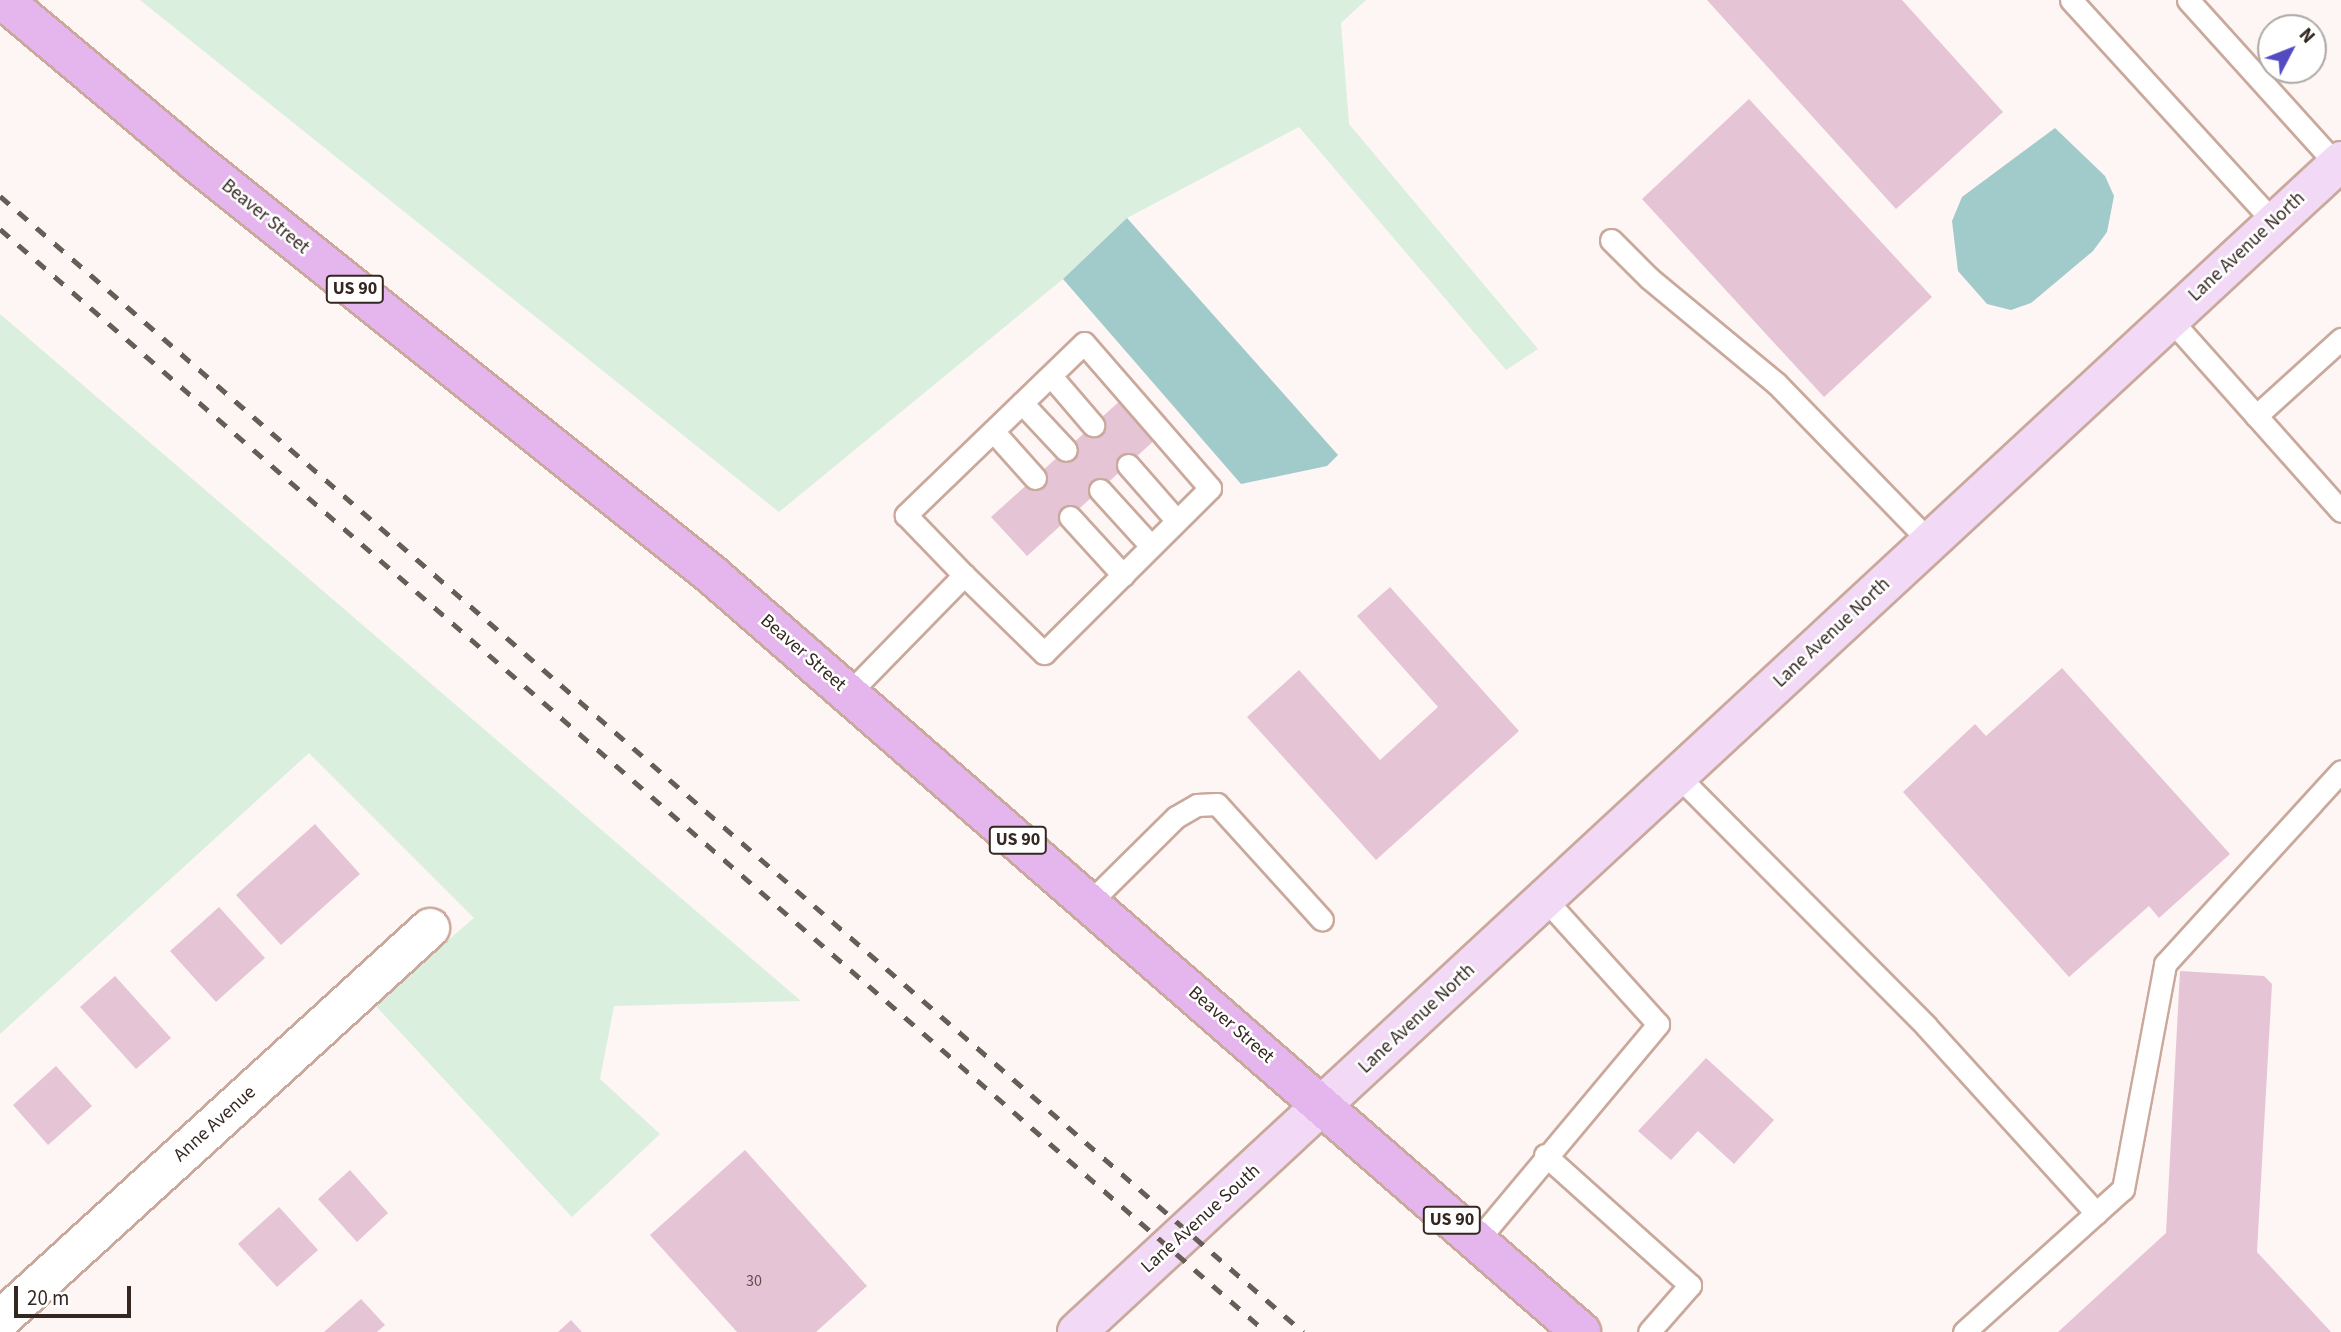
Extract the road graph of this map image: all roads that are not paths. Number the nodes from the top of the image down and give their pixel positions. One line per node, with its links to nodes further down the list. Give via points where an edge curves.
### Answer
1 (3, 0): 25 (main road, Beaver Street / US 90, via 207,170 710,573)
2 (2071, 0): 5 (lane)
3 (2188, 0): 4 (lane)
4 (2339, 163): 5 (main road, Lane Avenue North)
5 (2274, 222): 7 (main road, Lane Avenue North)
6 (1611, 240): 21 (lane, via 1777,384)
7 (2169, 318): 11 (lane); 21 (main road, Lane Avenue North)
8 (2341, 339): 11 (lane)
9 (1051, 376): 10 (lane); 12 (lane); 20 (lane, via 1084,343 1153,418 1210,488)
10 (1022, 403): 13 (lane); 14 (lane)
11 (2256, 416): 18 (lane)
12 (1093, 425)
13 (993, 431): 16 (lane); 23 (lane, via 906,515)
14 (1066, 450)
15 (1128, 465): 20 (lane)
16 (1035, 478)
17 (1100, 490): 22 (lane)
18 (2341, 510)
19 (1070, 517): 24 (lane)
20 (1177, 521): 22 (lane)
21 (1930, 542): 27 (main road, Lane Avenue North)
22 (1151, 546): 24 (lane)
23 (964, 575): 24 (lane, via 1044,653); 25 (lane)
24 (1123, 575)
25 (849, 693): 29 (main road, Beaver Street / US 90)
26 (2341, 771): 34 (lane, via 2165,964 2123,1189)
27 (1678, 776): 28 (main road, Lane Avenue North); 34 (lane, via 1926,1026)
28 (1545, 899): 32 (main road, Lane Avenue North); 33 (lane, via 1658,1024)
29 (1090, 902): 30 (lane, via 1176,817 1197,804 1217,804); 32 (main road, Beaver Street / US 90)
30 (1322, 920)
31 (430, 928): 36 (street, Anne Avenue)
32 (1325, 1106): 35 (main road, Beaver Street / US 90); 37 (main road, Lane Avenue South)
33 (1545, 1155): 35 (lane); 39 (lane, via 1690,1285)
34 (2096, 1213): 40 (lane)
35 (1476, 1242): 38 (main road, Beaver Street / US 90)
36 (0, 1320)
37 (1077, 1332)
38 (1581, 1332)
39 (1649, 1332)
40 (1964, 1332)

